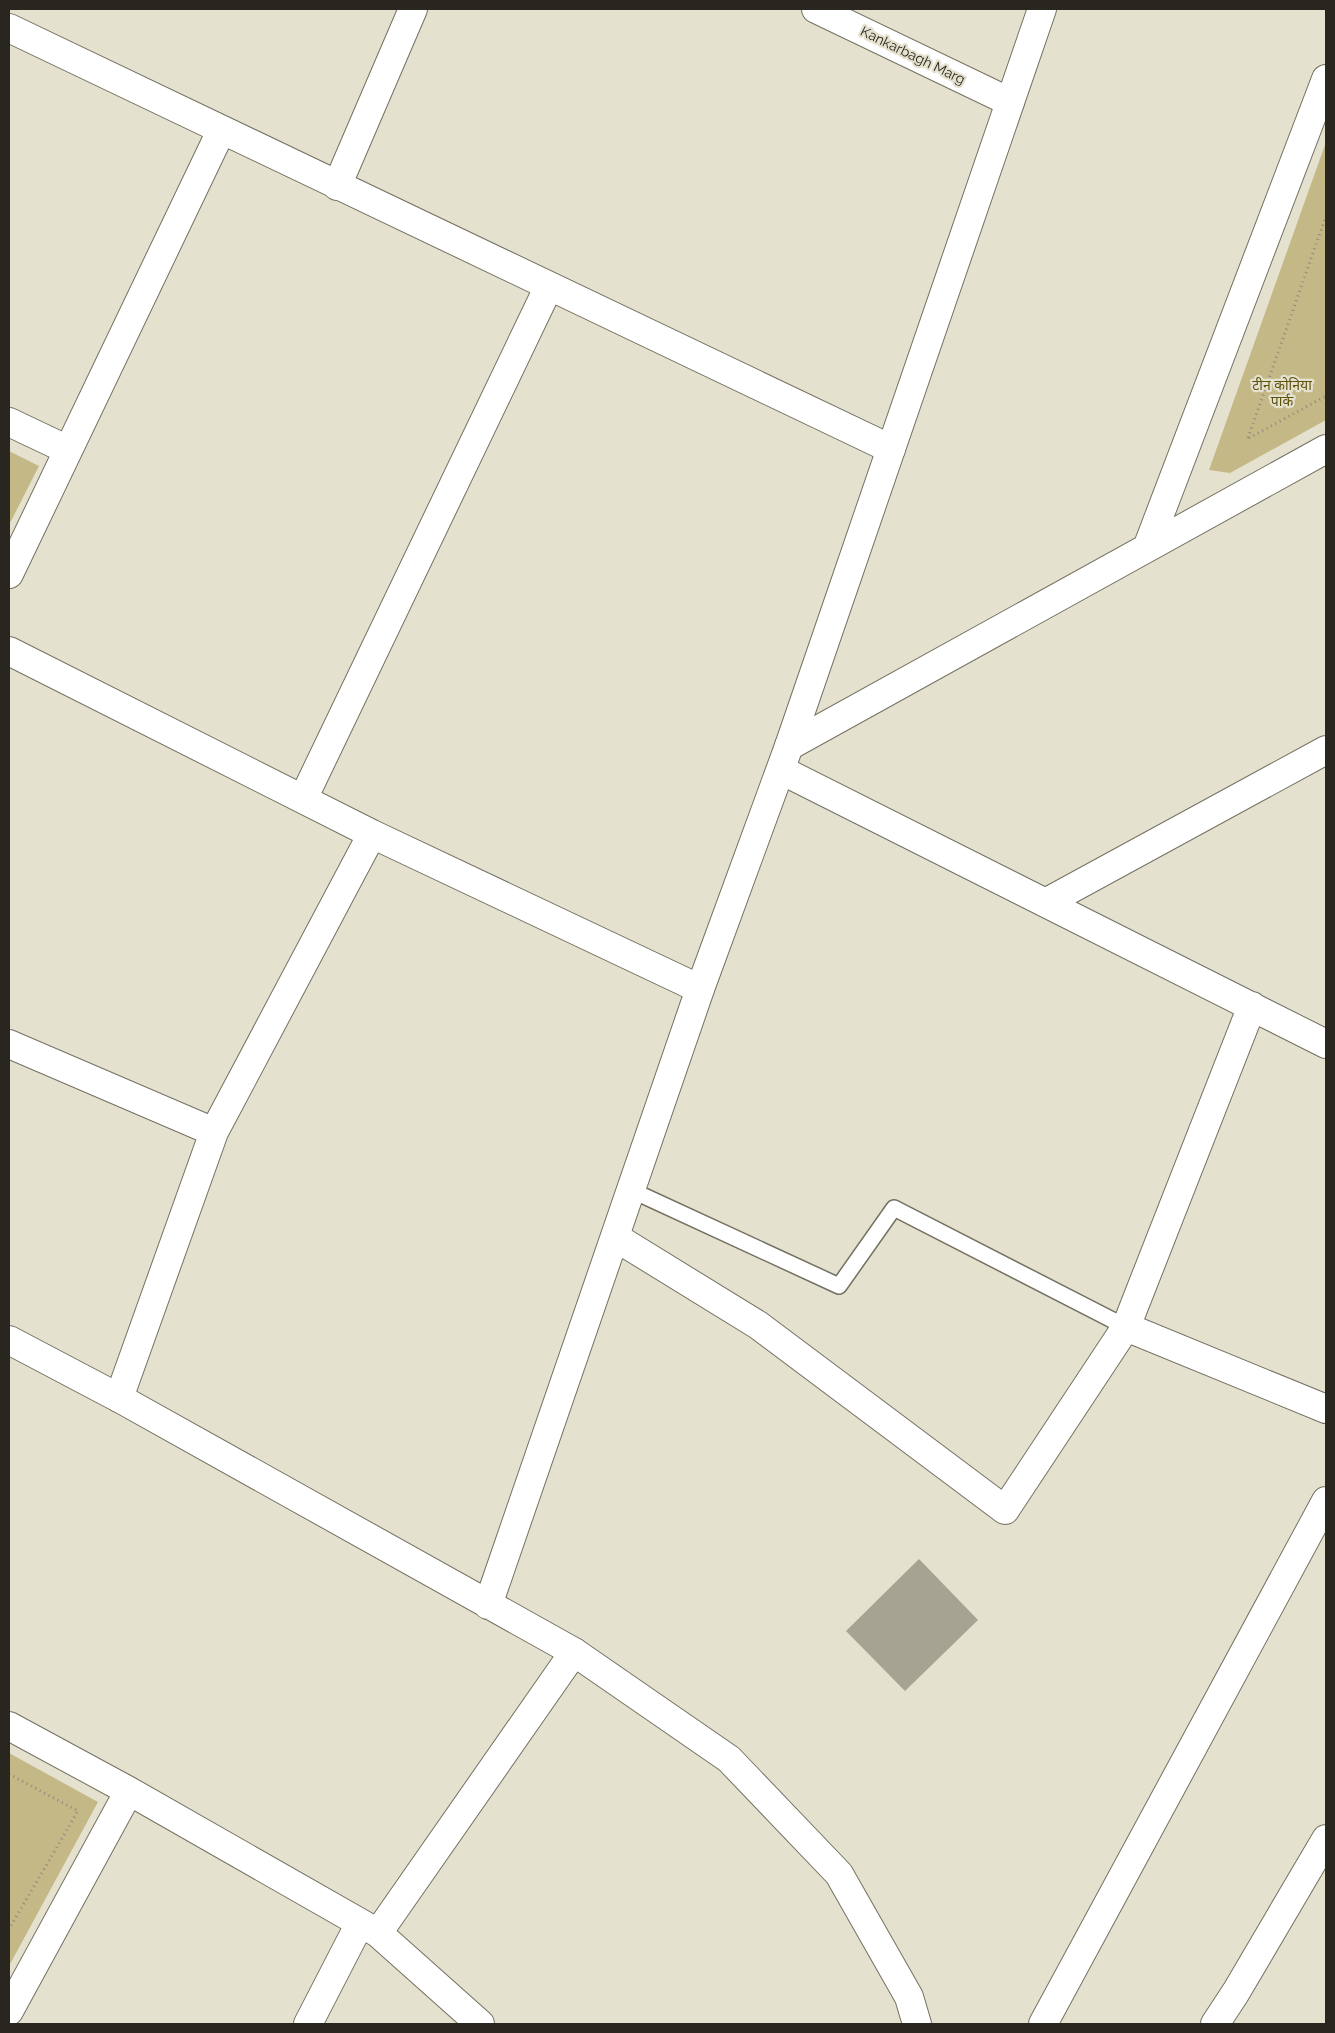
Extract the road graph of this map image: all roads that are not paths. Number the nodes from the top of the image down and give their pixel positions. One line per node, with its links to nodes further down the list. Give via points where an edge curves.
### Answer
1 (413, 9): 8 (street)
2 (816, 9): 6 (street, Kankarbagh Marg)
3 (1042, 9): 6 (street)
4 (9, 28): 7 (street)
5 (1326, 79): 14 (street)
6 (1010, 102): 11 (street)
7 (221, 131): 8 (street); 13 (street)
8 (338, 186): 9 (street)
9 (549, 286): 11 (street); 19 (street)
10 (9, 422): 13 (street)
11 (891, 449): 18 (street)
12 (1326, 449): 14 (street)
13 (68, 450): 15 (street)
14 (1147, 548): 18 (street)
15 (9, 574)
16 (9, 651): 19 (street)
17 (1323, 755): 21 (street)
18 (785, 758): 21 (street); 22 (street)
19 (303, 799): 20 (street)
20 (372, 834): 22 (street); 26 (street)
21 (1047, 902): 23 (street)
22 (700, 989): 27 (street)
23 (1252, 1006): 25 (street); 29 (street)
24 (9, 1044): 26 (street)
25 (1326, 1044)
26 (214, 1132): 31 (street)
27 (631, 1190): 28 (street); 29 (lane, via 839,1286 894,1208)
28 (615, 1237): 29 (street, via 758,1324 1005,1510); 34 (street)
29 (1126, 1326): 32 (street)
30 (9, 1340): 31 (street)
31 (119, 1398): 34 (street)
32 (1326, 1409)
33 (1326, 1501): 44 (street)
34 (488, 1605): 35 (street)
35 (574, 1652): 39 (street); 43 (street, via 729,1759 839,1874 909,1997)
36 (9, 1726): 37 (street)
37 (130, 1791): 39 (street); 40 (street)
38 (1326, 1839): 45 (street)
39 (369, 1928): 41 (street); 42 (street)
40 (9, 2011)
41 (308, 2024)
42 (480, 2024)
43 (917, 2024)
44 (1043, 2024)
45 (1215, 2024)

